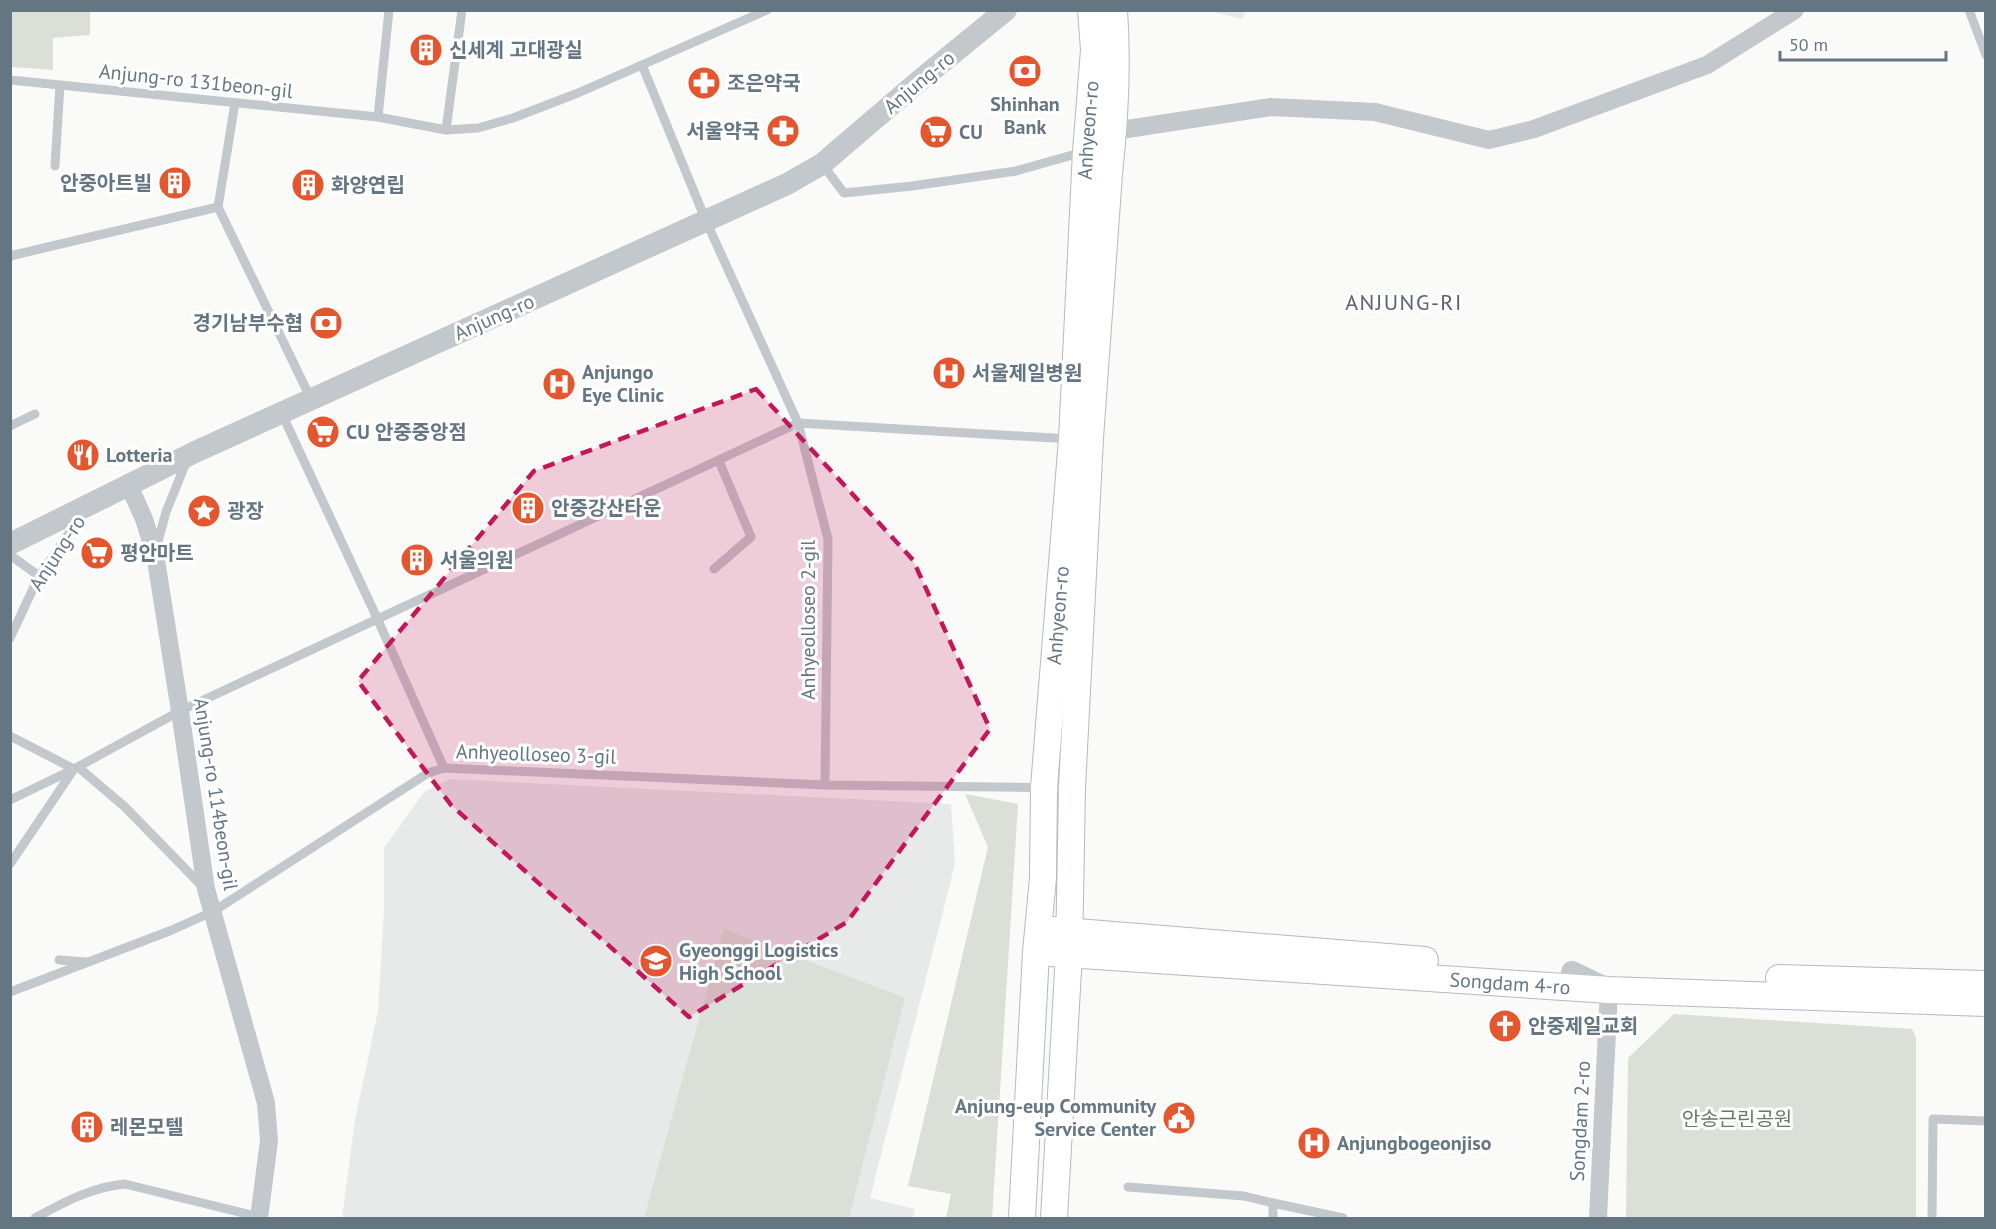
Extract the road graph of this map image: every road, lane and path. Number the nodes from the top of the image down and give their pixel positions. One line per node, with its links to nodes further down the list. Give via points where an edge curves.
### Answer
1 (389, 10): 14 (lane)
2 (462, 10): 15 (lane)
3 (767, 10): 10 (lane, Anjung-ro 131beon-gil)
4 (1006, 10): 18 (street, Anjung-ro)
5 (1091, 10): 17 (main road, Anhyeon-ro, via 1094,50)
6 (1114, 10): 16 (main road, Anhyeon-ro)
7 (1795, 10): 16 (street, via 1707,65 1534,129 1489,140 1375,112 1271,107)
8 (1969, 10): 9 (lane)
9 (1986, 55)
10 (642, 65): 15 (lane, Anjung-ro 131beon-gil, via 513,118 478,128); 21 (lane)
11 (10, 80): 12 (lane, Anjung-ro 131beon-gil)
12 (60, 85): 13 (lane, Anjung-ro 131beon-gil); 19 (lane)
13 (235, 103): 14 (lane, Anjung-ro 131beon-gil); 20 (lane)
14 (378, 117): 15 (lane, Anjung-ro 131beon-gil)
15 (446, 130)
16 (1114, 131): 28 (main road, Anhyeon-ro)
17 (1086, 151): 18 (lane, via 1016,171 844,193); 28 (main road, Anhyeon-ro)
18 (822, 164): 21 (street, Anjung-ro)
19 (55, 166)
20 (218, 207): 22 (lane); 23 (lane)
21 (706, 221): 23 (street, Anjung-ro); 26 (lane)
22 (10, 256)
23 (311, 399): 25 (street, Anjung-ro)
24 (35, 414): 27 (lane)
25 (282, 414): 29 (street, Anjung-ro); 38 (lane)
26 (798, 423): 28 (lane); 30 (lane); 44 (lane, Anhyeolloseo 2-gil, via 828,539)
27 (10, 426)
28 (1081, 439): 45 (main road, Anhyeon-ro); 46 (main road, Anhyeon-ro)
29 (189, 454): 31 (street, Anjung-ro); 35 (lane, via 166,512)
30 (718, 461): 36 (lane, via 751,537); 38 (lane)
31 (128, 483): 32 (street, Anjung-ro); 35 (street, Anjung-ro 114beon-gil)
32 (90, 503): 33 (street, Anjung-ro); 37 (lane, Anjung-ro)
33 (10, 544)
34 (10, 555): 37 (lane)
35 (155, 555): 40 (street, Anjung-ro 114beon-gil)
36 (714, 569)
37 (39, 576): 39 (lane, Anjung-ro)
38 (377, 618): 40 (lane); 43 (lane)
39 (10, 638)
40 (180, 711): 42 (lane); 49 (street, Anjung-ro 114beon-gil)
41 (10, 735): 42 (lane)
42 (76, 768): 47 (lane); 48 (lane); 49 (lane, via 125,807)
43 (444, 768): 44 (lane, Anhyeolloseo 3-gil); 50 (lane, Anhyeolloseo 3-gil, via 428,774)
44 (825, 785): 45 (lane, Anhyeolloseo 3-gil)
45 (1044, 787): 46 (lane, Anhyeolloseo 3-gil); 51 (main road, Anhyeon-ro)
46 (1072, 788): 52 (main road, Anhyeon-ro)
47 (10, 800)
48 (10, 864)
49 (206, 889): 50 (street, Anjung-ro 114beon-gil)
50 (214, 911): 54 (lane, Anhyeolloseo 3-gil); 64 (street, Anjung-ro 114beon-gil, via 266,1103 269,1141)
51 (1038, 941): 52 (main road, Songdam 4-ro); 65 (main road, Anhyeon-ro)
52 (1069, 942): 55 (main road, Songdam 4-ro); 57 (main road, Songdam 4-ro); 66 (main road, Anhyeon-ro)
53 (59, 960): 54 (lane)
54 (89, 962): 58 (lane, Anhyeolloseo 3-gil)
55 (1572, 972): 56 (main road, Songdam 4-ro); 57 (street)
56 (1986, 984)
57 (1609, 990): 59 (main road, Songdam 4-ro); 69 (street, Songdam 2-ro)
58 (10, 992)
59 (1986, 1003)
60 (1986, 1121): 70 (lane, via 1933,1119)
61 (1128, 1187): 62 (lane, via 1244,1196)
62 (1273, 1203): 67 (lane); 68 (lane)
63 (36, 1218): 64 (lane, via 104,1186 125,1184)
64 (261, 1218)
65 (1022, 1218)
66 (1054, 1218)
67 (1273, 1218)
68 (1343, 1218)
69 (1598, 1218)
70 (1932, 1218)

